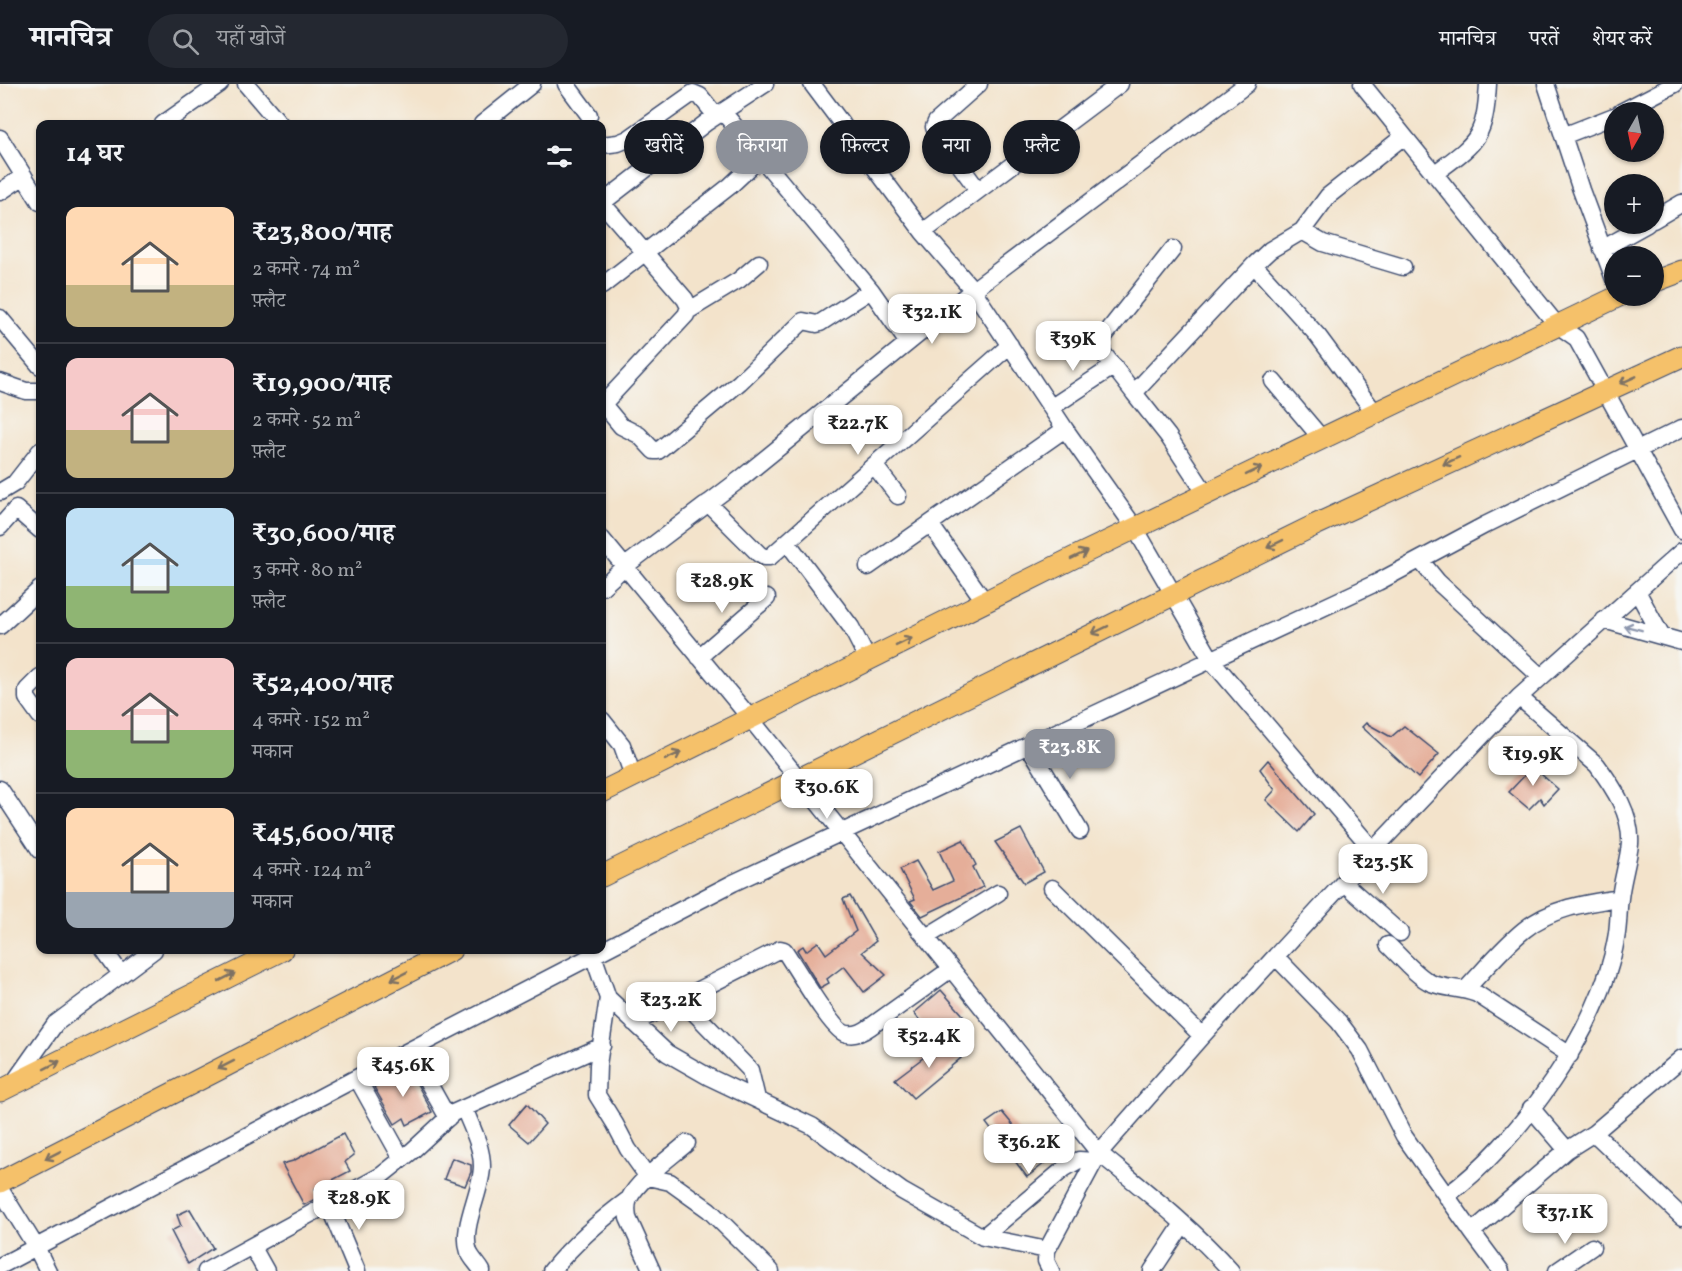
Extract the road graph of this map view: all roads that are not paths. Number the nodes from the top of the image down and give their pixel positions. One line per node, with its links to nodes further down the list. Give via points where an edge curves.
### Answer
1 (220, 84): 17 (street)
2 (246, 84): 18 (street)
3 (532, 84): 19 (street)
4 (566, 84): 16 (street)
5 (765, 84): 15 (street)
6 (812, 84): 38 (street)
7 (979, 84): 30 (street, via 934,127)
8 (1120, 84): 30 (street)
9 (1247, 84): 51 (street)
10 (1362, 84): 22 (street)
11 (1488, 84): 28 (street, via 1486,116 1477,138)
12 (1546, 84): 23 (street)
13 (1675, 84): 14 (street)
14 (1640, 102)
15 (719, 114): 20 (street); 25 (street, via 693,93 628,139); 33 (street)
16 (589, 115)
17 (169, 120)
18 (277, 120)
19 (487, 120)
20 (725, 120)
21 (1604, 120): 23 (street)
22 (1404, 136): 28 (street); 37 (street, via 1328,196)
23 (1563, 136): 41 (street)
24 (0, 138): 29 (street)
25 (606, 144)
26 (743, 174): 42 (street)
27 (775, 174): 50 (street)
28 (1434, 174): 55 (street)
29 (24, 176): 31 (street); 32 (street)
30 (978, 190): 38 (street)
31 (0, 192)
32 (36, 196)
33 (606, 196)
34 (606, 202): 42 (street)
35 (1682, 203): 36 (street)
36 (1664, 214)
37 (1302, 231): 45 (street); 46 (street, via 1323,243)
38 (923, 232): 51 (street)
39 (1629, 234): 41 (street)
40 (1173, 249): 60 (street, via 1105,335 1103,352)
41 (1602, 249): 43 (street)
42 (645, 253): 49 (street); 53 (street, via 688,304)
43 (1604, 254)
44 (759, 263): 53 (street)
45 (1254, 265): 65 (street); 69 (street, via 1318,336)
46 (1402, 267)
47 (1682, 271): 48 (main road)
48 (1664, 278)
49 (606, 283)
50 (871, 290): 56 (street); 68 (street, via 820,323 803,321 740,382 658,451 652,450 636,432 621,426)
51 (973, 290): 56 (street); 57 (street)
52 (1604, 303): 55 (main road)
53 (688, 311): 66 (street)
54 (0, 318): 59 (street)
55 (1556, 324): 63 (street, via 1576,338); 69 (main road)
56 (908, 343): 79 (street)
57 (1010, 345): 67 (street); 75 (street)
58 (1682, 356): 63 (main road, one-way to 63)
59 (36, 361)
60 (1114, 366): 65 (street); 67 (street)
61 (1273, 381): 72 (street)
62 (0, 382): 64 (street)
63 (1604, 390): 73 (street); 93 (main road, one-way to 93)
64 (36, 391)
65 (1134, 393): 77 (street)
66 (606, 399)
67 (1052, 407): 71 (street)
68 (606, 408)
69 (1375, 413): 72 (main road)
70 (1682, 428): 73 (street)
71 (1065, 429): 80 (street); 83 (street)
72 (1322, 439): 77 (main road, one-way to 72)
73 (1637, 449): 84 (street); 88 (street)
74 (36, 456): 76 (street, via 15,483)
75 (874, 465): 78 (street); 85 (street)
76 (0, 492)
77 (1206, 494): 83 (main road)
78 (898, 496)
79 (708, 503): 85 (street, via 764,557 770,557); 90 (street)
80 (930, 524): 89 (street); 95 (street)
81 (36, 526): 82 (street, via 16,509)
82 (0, 527)
83 (1135, 528): 93 (street); 95 (main road, one-way to 83)
84 (1682, 530)
85 (787, 542): 101 (street, via 851,627)
86 (606, 550): 90 (street)
87 (1682, 551): 91 (street)
88 (1420, 560): 102 (street); 103 (street, via 1438,582)
89 (868, 567)
90 (614, 571): 100 (street)
91 (1637, 591): 96 (street); 98 (street)
92 (36, 593): 97 (street)
93 (1173, 595): 102 (street); 111 (main road, one-way to 111)
94 (767, 598): 100 (street)
95 (984, 602): 101 (main road, one-way to 95)
96 (1604, 620): 98 (street, one-way to 96); 103 (street)
97 (0, 626)
98 (1661, 635): 99 (street)
99 (1682, 642)
100 (699, 657): 107 (street)
101 (868, 660): 107 (main road)
102 (1212, 661): 109 (street); 117 (street)
103 (1541, 677): 105 (street)
104 (36, 681): 106 (street, via 27,690 27,698)
105 (1519, 697): 117 (street); 122 (street, via 1597,765 1618,797 1629,826 1630,842)
106 (36, 710)
107 (750, 718): 110 (main road, one-way to 107); 111 (street)
108 (606, 725): 110 (street, via 622,745)
109 (1029, 746): 114 (street); 115 (street)
110 (633, 776): 113 (main road)
111 (797, 779): 115 (street); 118 (main road)
112 (0, 789): 116 (street)
113 (606, 790)
114 (1080, 831)
115 (841, 833): 124 (street); 126 (street)
116 (36, 844)
117 (1373, 850): 119 (street)
118 (606, 874)
119 (1344, 883): 123 (street); 132 (street)
120 (1052, 888): 139 (street)
121 (998, 893): 124 (street)
122 (1620, 898): 135 (street, via 1583,903 1540,920 1525,929); 142 (street, via 1617,938 1609,968 1594,1009)
123 (1400, 933)
124 (926, 937): 133 (street)
125 (1388, 945): 135 (street, via 1432,984)
126 (606, 948)
127 (107, 954): 134 (street)
128 (148, 954): 134 (street)
129 (274, 954): 145 (main road, one-way to 129)
130 (443, 954): 156 (main road, one-way to 156)
131 (593, 955): 136 (street); 141 (street)
132 (1275, 957): 139 (street); 158 (street, via 1339,1022 1360,1050 1404,1136)
133 (951, 969): 137 (street, via 870,1027 852,1034 845,1034 833,1023 782,949); 153 (street)
134 (121, 974): 145 (street, via 56,1024)
135 (1466, 989): 142 (street)
136 (608, 998): 138 (street); 140 (street)
137 (681, 999): 138 (street); 146 (street, via 750,1070)
138 (634, 1023): 146 (street, via 667,1053)
139 (1202, 1036): 153 (street)
140 (602, 1046): 147 (street); 155 (street, via 597,1095)
141 (410, 1050): 144 (street); 149 (street)
142 (1570, 1055): 148 (street)
143 (1682, 1058): 150 (street)
144 (357, 1078): 154 (street); 166 (street)
145 (6, 1088)
146 (757, 1099): 164 (street, via 812,1126 902,1191)
147 (464, 1108): 149 (street); 174 (street, via 482,1165 467,1238 468,1250)
148 (1531, 1108): 152 (street); 158 (street, via 1484,1164)
149 (448, 1118): 154 (street)
150 (1594, 1133): 152 (street); 161 (street)
151 (687, 1143): 155 (street)
152 (1567, 1150): 163 (street)
153 (1096, 1157): 162 (street); 164 (street, via 1065,1168); 168 (street)
154 (402, 1159): 160 (street, via 382,1175)
155 (648, 1177): 159 (street); 177 (street, via 670,1182 709,1210)
156 (0, 1182)
157 (0, 1189): 166 (street)
158 (1446, 1197): 163 (street)
159 (629, 1199): 175 (street, via 580,1238); 176 (street, via 628,1218)
160 (329, 1204): 165 (street); 173 (street)
161 (1682, 1217)
162 (1183, 1224): 178 (street); 179 (street)
163 (1472, 1232): 180 (street)
164 (984, 1237): 168 (street)
165 (252, 1246): 171 (street); 172 (street)
166 (36, 1247): 169 (street); 170 (street)
167 (1592, 1247): 181 (street)
168 (1045, 1263)
169 (0, 1266)
170 (48, 1271)
171 (206, 1271)
172 (266, 1271)
173 (357, 1271)
174 (482, 1271)
175 (551, 1271)
176 (652, 1271)
177 (771, 1271)
178 (1152, 1271)
179 (1231, 1271)
180 (1502, 1271)
181 (1557, 1271)

